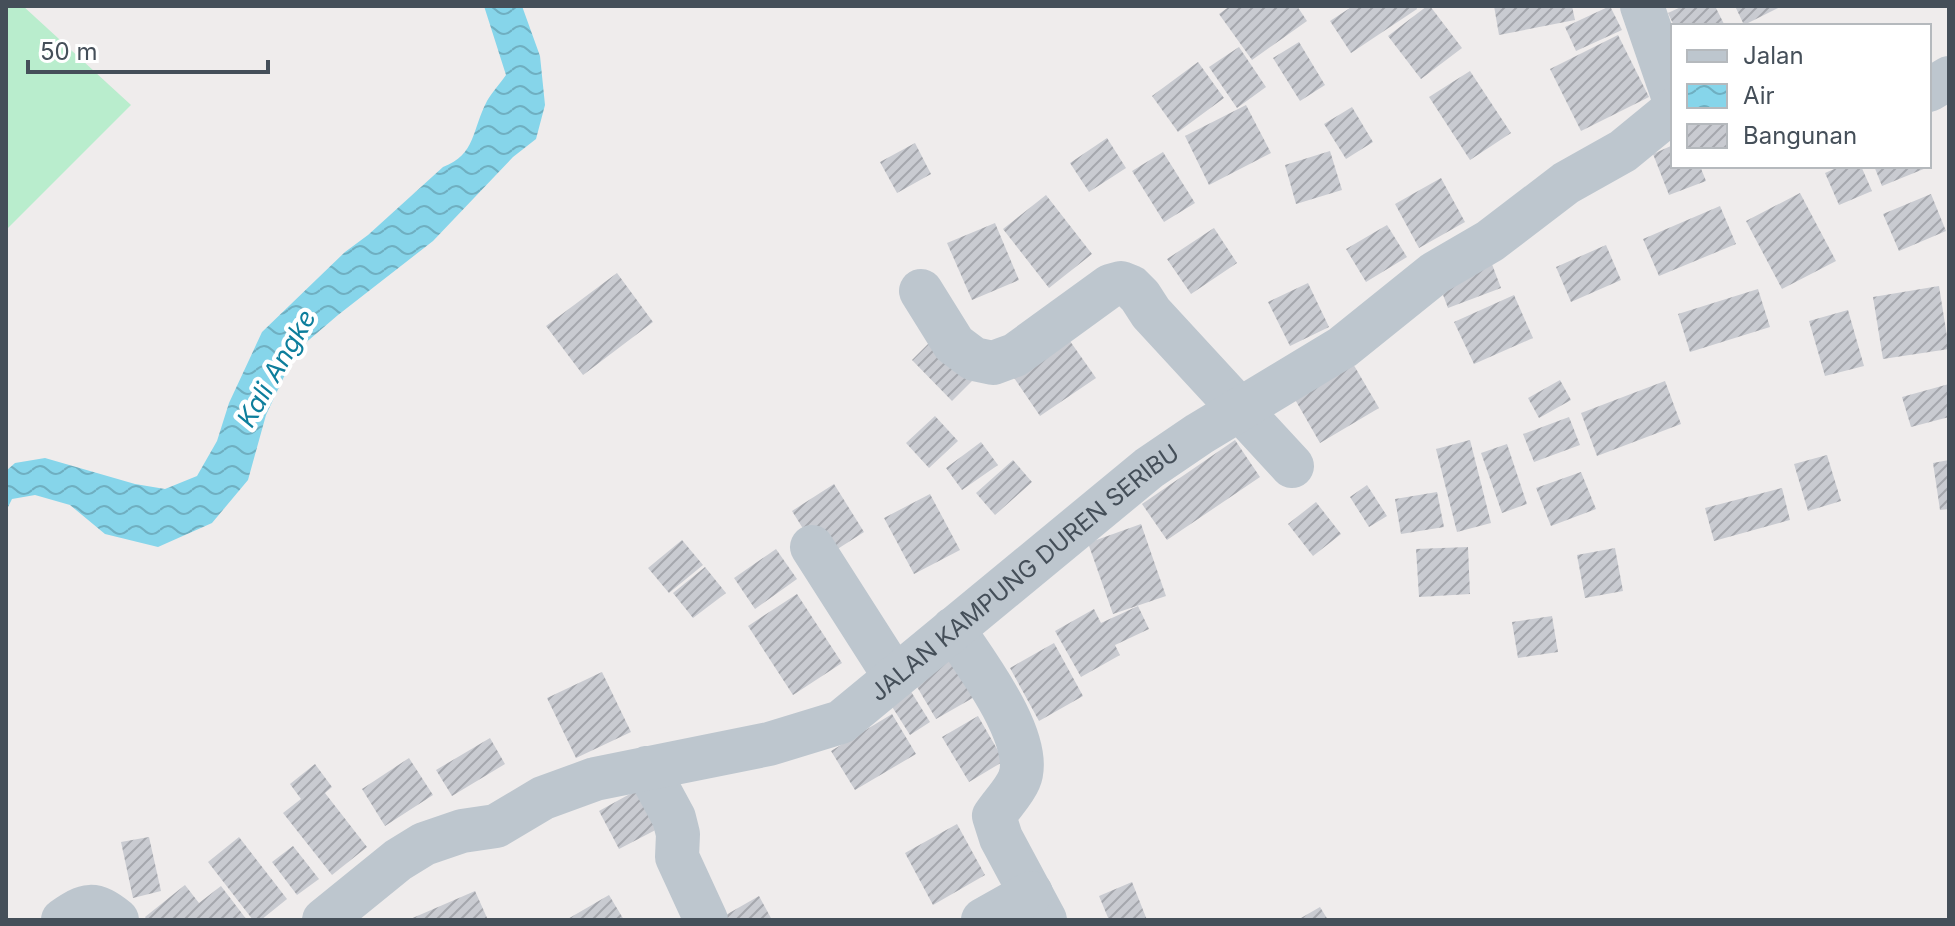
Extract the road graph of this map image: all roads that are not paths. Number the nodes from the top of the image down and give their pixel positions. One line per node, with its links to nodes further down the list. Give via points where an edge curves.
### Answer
1 (1642, 6): 4 (street)
2 (1949, 78): 3 (street)
3 (1931, 89)
4 (1671, 91)
5 (1671, 112): 7 (street, JALAN KAMPUNG DUREN SERIBU, via 1623,151 1566,183 1490,241 1435,273 1343,347)
6 (921, 291): 7 (street, via 954,344 974,359 993,363 1015,355 1121,283 1140,296)
7 (1239, 410): 8 (street); 10 (street, JALAN KAMPUNG DUREN SERIBU, via 1149,468)
8 (1292, 466)
9 (812, 547): 11 (street)
10 (953, 629): 11 (street, JALAN KAMPUNG DUREN SERIBU); 13 (street, via 988,681 1023,752 1020,779 994,816)
11 (895, 677): 12 (street, JALAN KAMPUNG DUREN SERIBU, via 841,722 769,744)
12 (647, 768): 16 (street, JALAN KAMPUNG DUREN SERIBU, via 595,779 543,798 496,826 424,844); 17 (street, via 674,818 677,857)
13 (1038, 907): 18 (street)
14 (63, 920): 15 (street, via 91,905)
15 (117, 920)
16 (324, 920)
17 (706, 920)
18 (983, 920)

